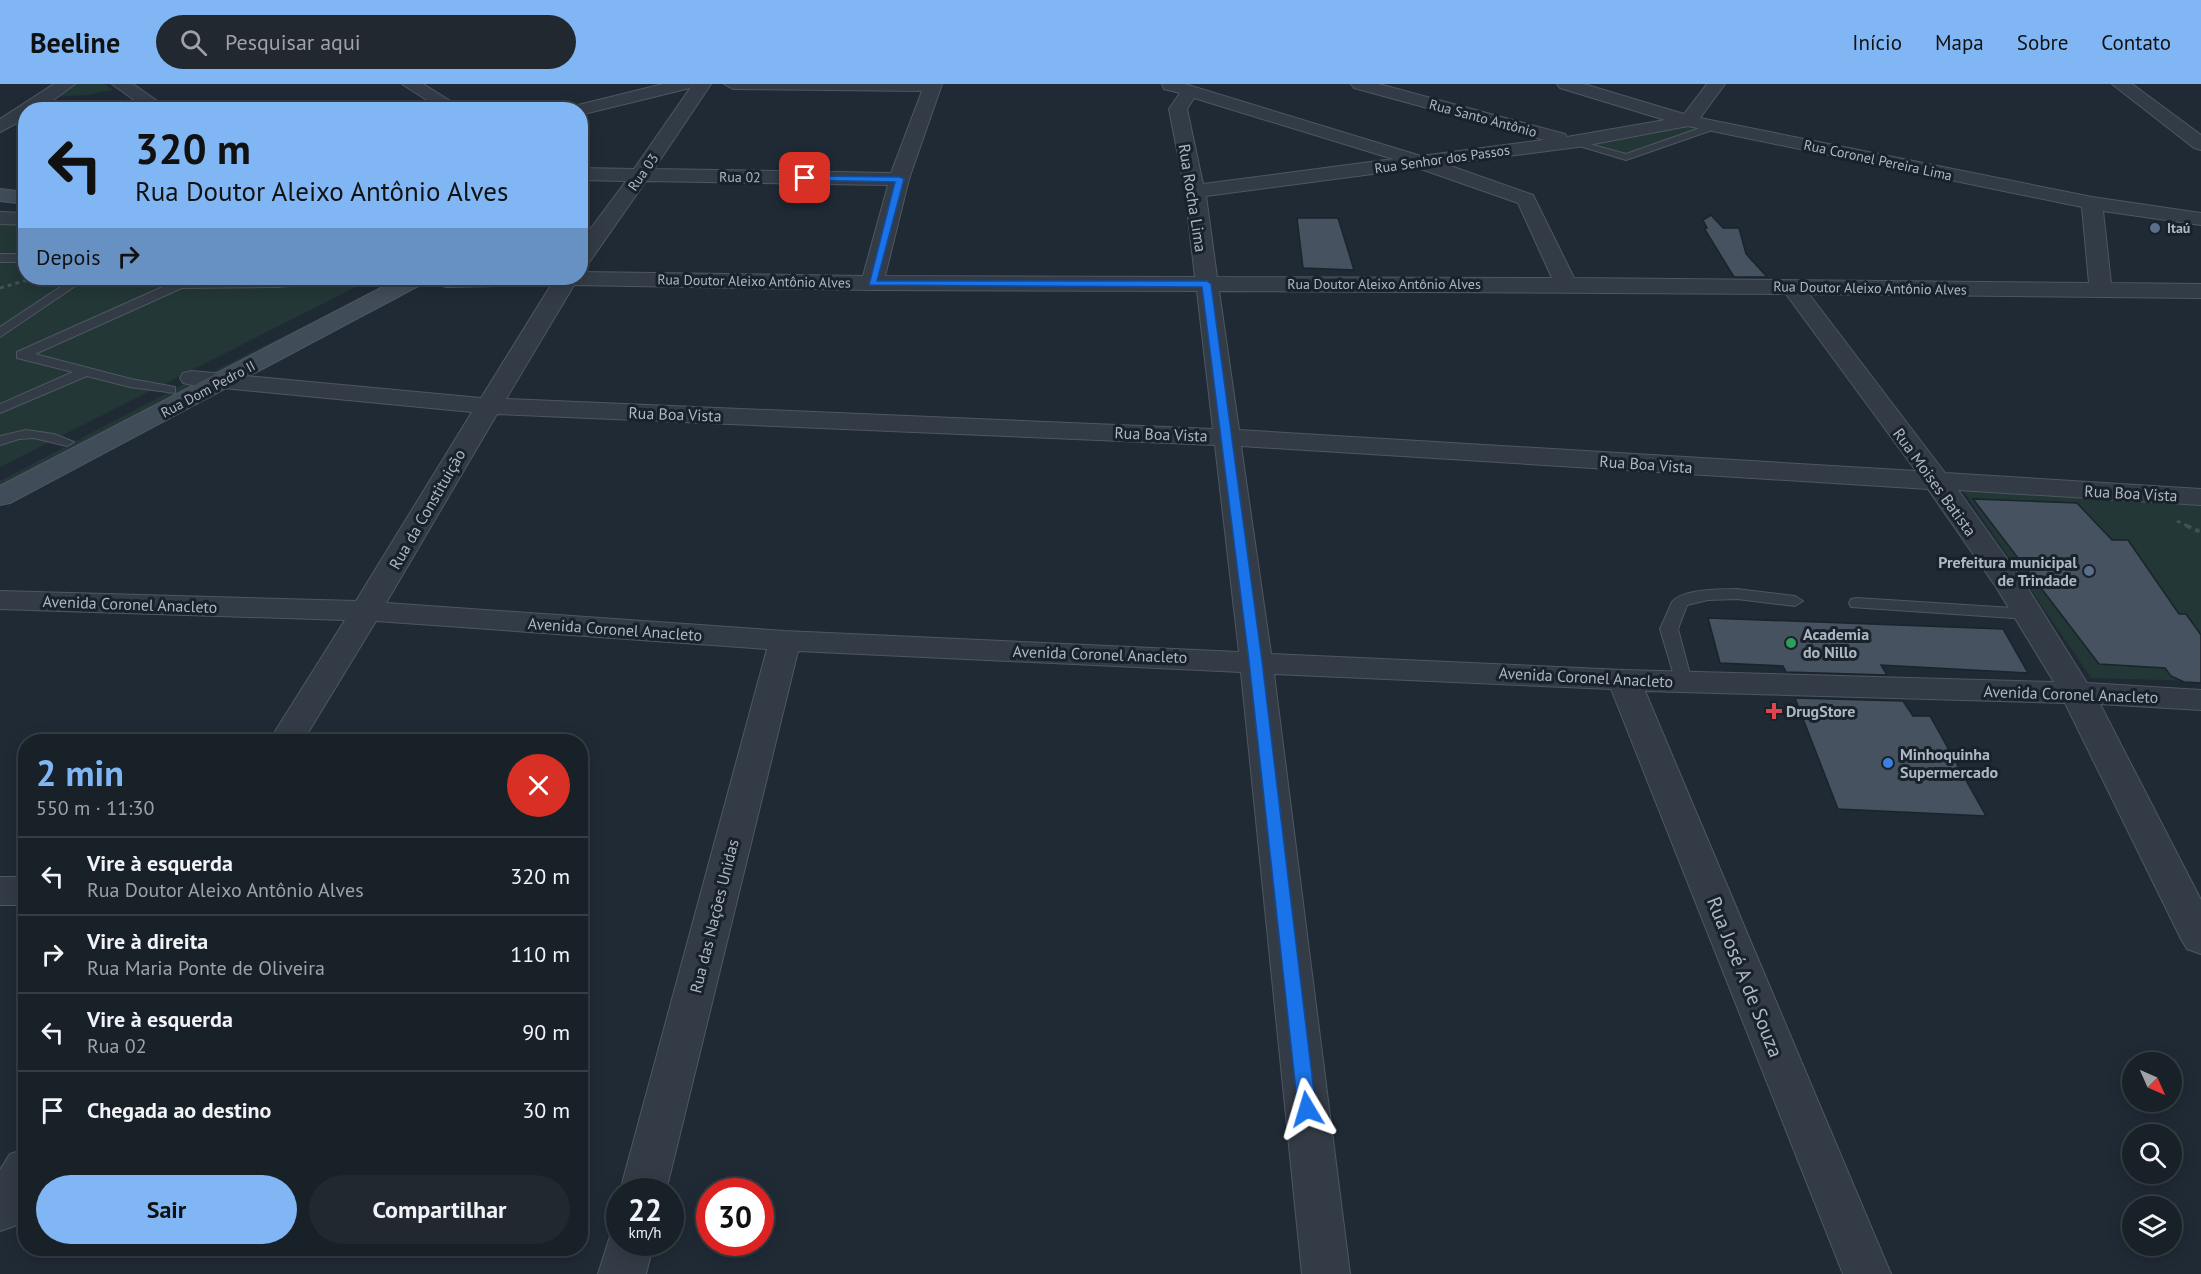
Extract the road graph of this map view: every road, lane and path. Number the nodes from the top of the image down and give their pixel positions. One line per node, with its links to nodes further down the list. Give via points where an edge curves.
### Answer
1 (66, 84): 13 (street)
2 (121, 84): 14 (street)
3 (411, 84): 15 (street)
4 (684, 84): 16 (street)
5 (702, 84): 25 (street, Rua 03)
6 (732, 84): 11 (street)
7 (1360, 84): 21 (street, Rua Santo Antônio)
8 (1566, 84): 18 (street, Rua Coronel Pereira Lima)
9 (1716, 84): 18 (street)
10 (2121, 84): 22 (street)
11 (933, 85): 26 (street)
12 (1179, 87): 23 (street); 27 (street, Rua Rocha Lima, via 1178,109)
13 (38, 102)
14 (149, 102)
15 (442, 102)
16 (588, 108)
17 (18, 115): 20 (street)
18 (1688, 121): 19 (street, Rua Coronel Pereira Lima); 21 (street, Rua Senhor dos Passos)
19 (1714, 126): 21 (lane, via 1626,157); 30 (street, Rua Coronel Pereira Lima)
20 (0, 127)
21 (1571, 142): 23 (street, Rua Senhor dos Passos)
22 (2201, 144)
23 (1421, 162): 27 (street, Rua Senhor dos Passos); 50 (street, via 1526,199)
24 (588, 174): 25 (street, Rua 02)
25 (640, 176): 26 (street, Rua 02); 38 (street, Rua 03)
26 (900, 179): 43 (street)
27 (1195, 191): 44 (street, Rua Rocha Lima)
28 (0, 195): 29 (street)
29 (18, 197)
30 (2092, 203): 35 (street, Rua Coronel Pereira Lima); 53 (street)
31 (0, 208): 32 (street)
32 (18, 209)
33 (0, 218): 34 (street)
34 (18, 219)
35 (2198, 223)
36 (0, 238): 37 (street)
37 (18, 239)
38 (588, 248)
39 (0, 258): 40 (lane)
40 (18, 258)
41 (588, 278): 43 (street, Rua Doutor Aleixo Antônio Alves)
42 (18, 283): 51 (path)
43 (872, 283): 44 (street, Rua Doutor Aleixo Antônio Alves)
44 (1207, 284): 50 (street, Rua Doutor Aleixo Antônio Alves); 62 (street, Rua Rocha Lima)
45 (71, 285): 55 (lane)
46 (178, 285): 56 (lane, via 22,355)
47 (374, 285): 57 (street, Rua Dom Pedro II)
48 (411, 285): 58 (street, Rua Dom Pedro II)
49 (555, 285): 60 (street, Rua da Constituição)
50 (1566, 285): 52 (street, Rua Doutor Aleixo Antônio Alves)
51 (0, 288)
52 (1793, 288): 53 (street, Rua Doutor Aleixo Antônio Alves); 66 (street, Rua Moises Batista)
53 (2101, 291): 54 (street, Rua Doutor Aleixo Antônio Alves)
54 (2201, 291)
55 (0, 333)
56 (85, 372): 59 (lane); 61 (lane)
57 (192, 378): 58 (street, Rua Boa Vista); 59 (street, Rua Dom Pedro II)
58 (223, 382): 60 (street, Rua Boa Vista); 67 (street, Rua Dom Pedro II)
59 (170, 390): 64 (street, Rua Dom Pedro II)
60 (487, 406): 62 (street, Rua Boa Vista); 72 (street, Rua da Constituição)
61 (0, 409)
62 (1225, 437): 66 (street, Rua Boa Vista); 75 (street, Rua Rocha Lima)
63 (0, 441): 64 (lane, via 30,432)
64 (67, 442): 65 (street, Rua Dom Pedro II)
65 (0, 476)
66 (1937, 483): 68 (street, Rua Boa Vista); 73 (street, Rua Moises Batista)
67 (0, 497)
68 (2201, 497)
69 (0, 600): 72 (street, Avenida Coronel Anacleto)
70 (1795, 601): 77 (lane, via 1754,594 1717,594 1680,602 1669,629)
71 (1857, 603): 73 (lane)
72 (368, 612): 74 (street, Avenida Coronel Anacleto); 80 (street, Rua da Constituição)
73 (2028, 614): 78 (street, Rua Moises Batista)
74 (784, 640): 75 (street, Avenida Coronel Anacleto); 84 (street, Rua das Nações Unidas)
75 (1256, 661): 76 (street, Avenida Coronel Anacleto); 89 (street, Rua Rocha Lima)
76 (1624, 680): 77 (street, Avenida Coronel Anacleto); 90 (street, Rua José A de Souza)
77 (1683, 682): 78 (street, Avenida Coronel Anacleto)
78 (2077, 693): 79 (street, Avenida Coronel Anacleto); 83 (street, Rua Moises Batista)
79 (2201, 700)
80 (290, 734)
81 (0, 891): 82 (street)
82 (18, 891)
83 (2201, 939)
84 (646, 1178)
85 (18, 1181): 86 (street)
86 (0, 1210)
87 (626, 1256): 88 (street)
88 (622, 1274)
89 (1326, 1274)
90 (1867, 1274)

